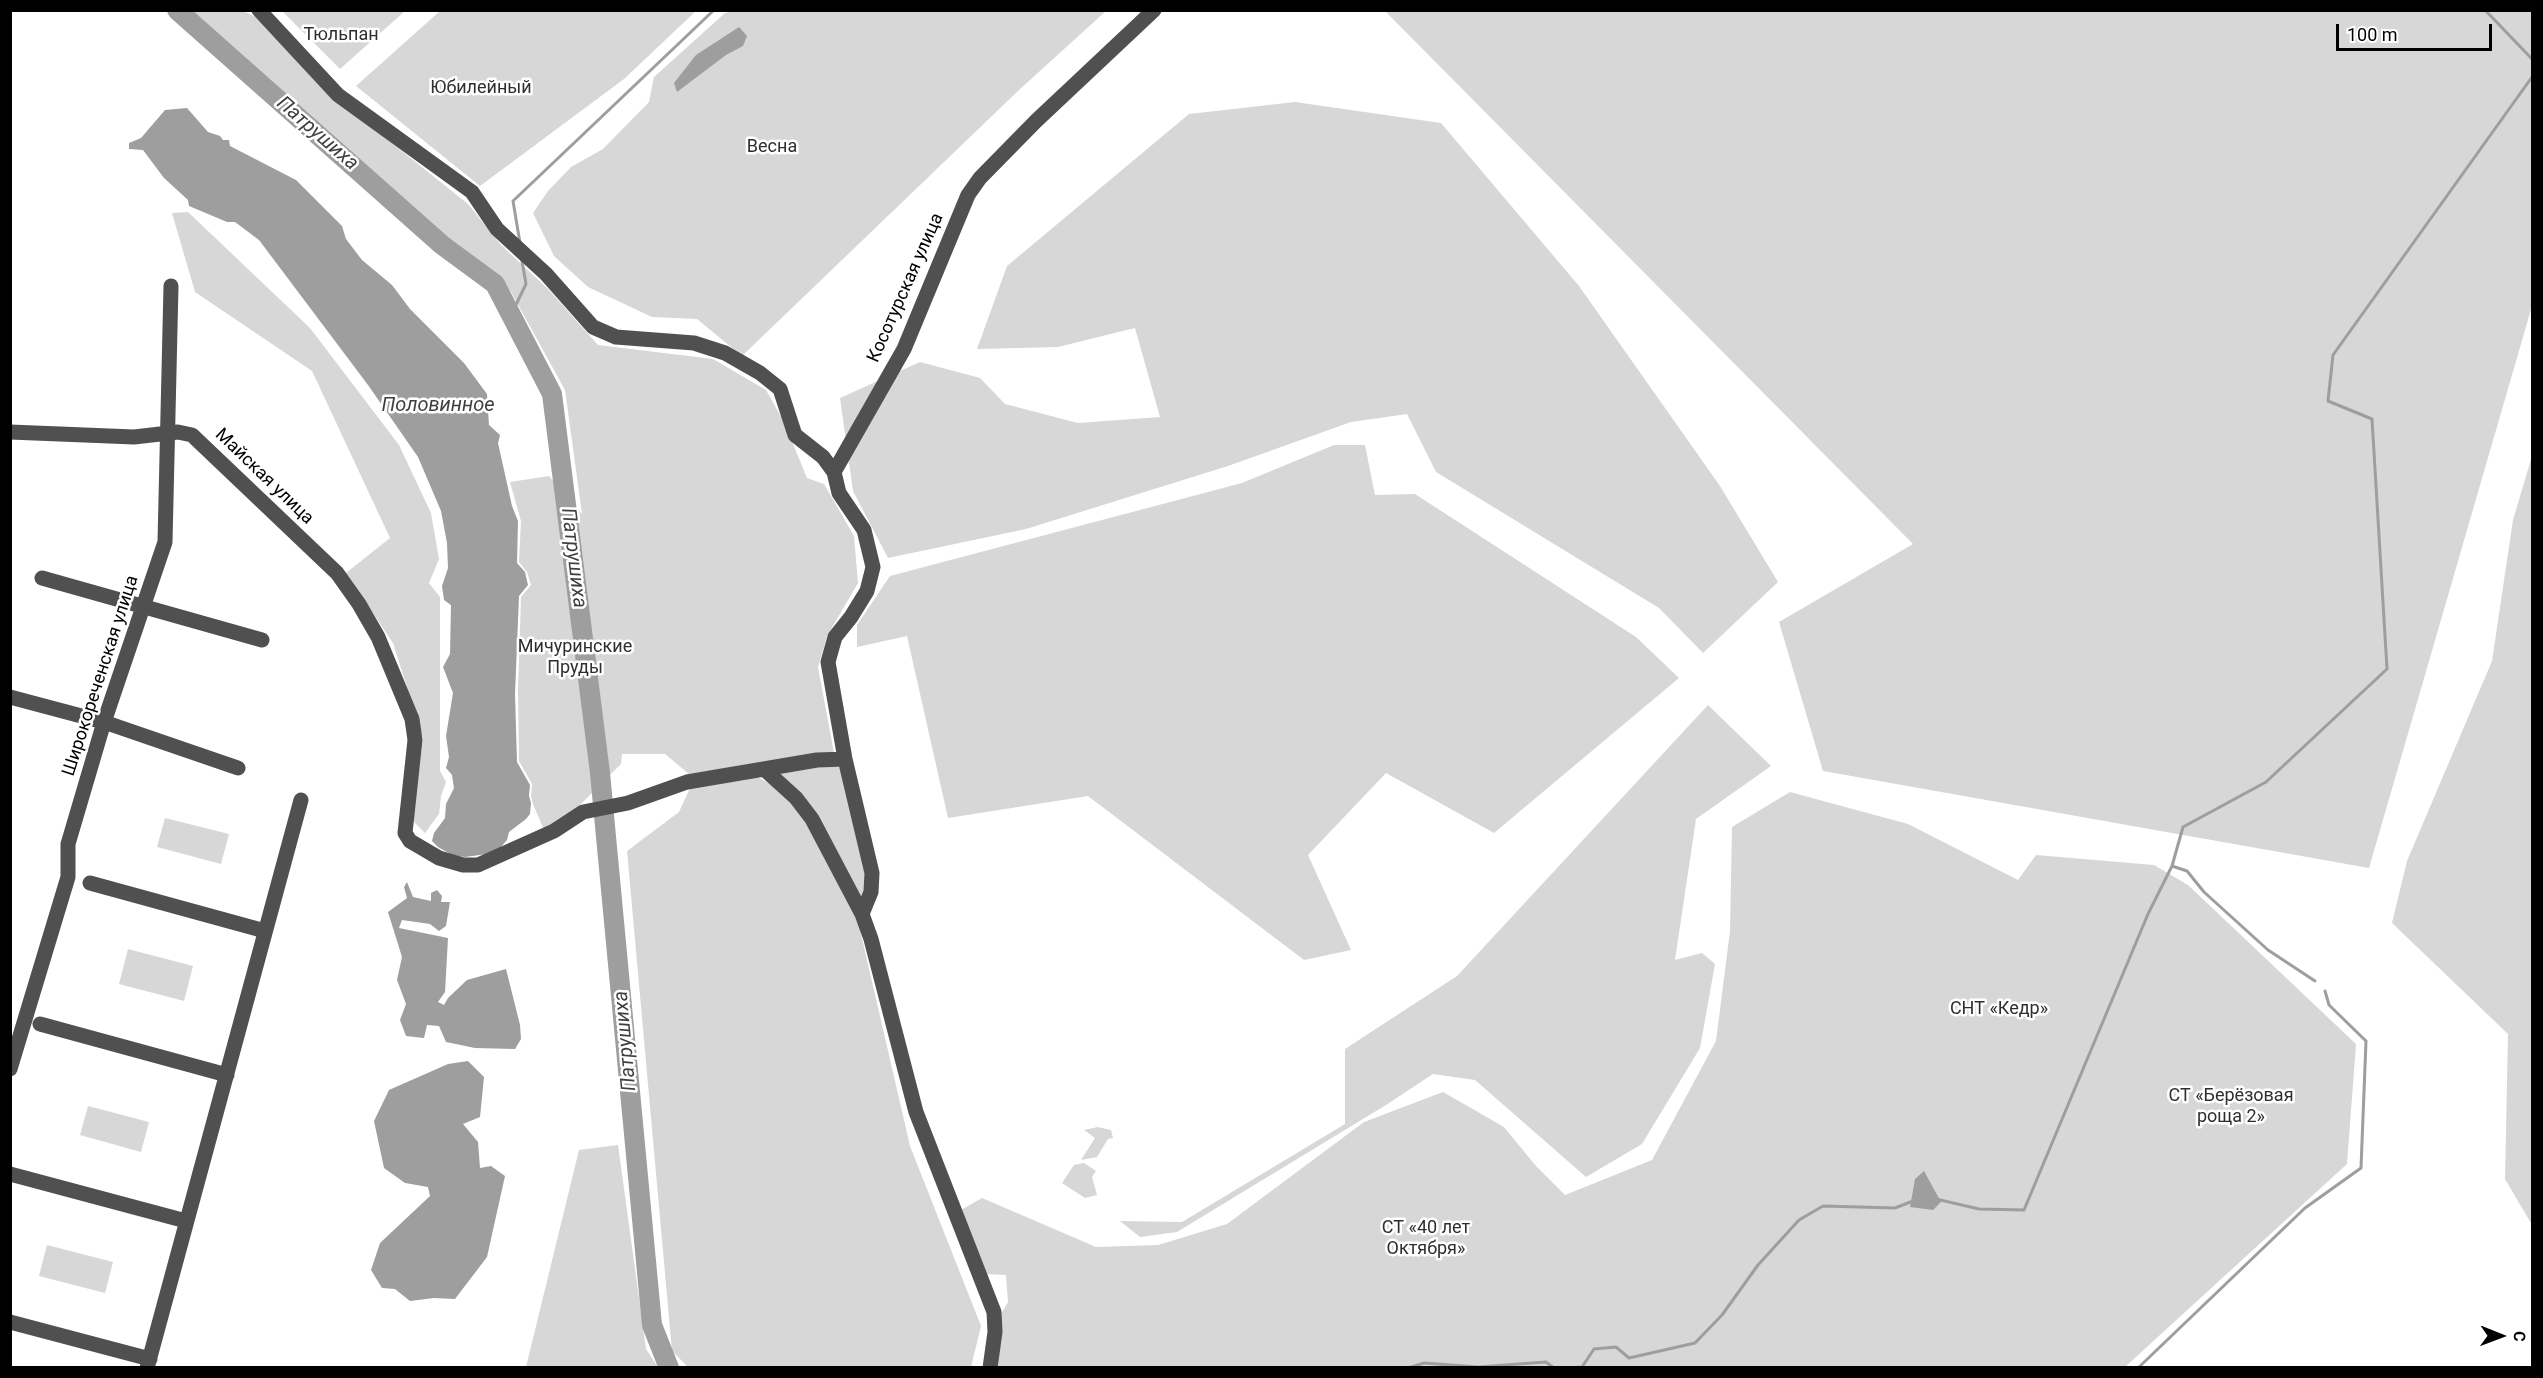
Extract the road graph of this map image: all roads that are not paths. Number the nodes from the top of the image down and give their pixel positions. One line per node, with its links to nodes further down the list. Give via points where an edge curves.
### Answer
1 (259, 10): 6 (street, via 339,95 472,192 496,229 546,274 592,327 616,337 694,343 725,353 760,373 780,389 795,435 823,457)
2 (1154, 10): 6 (street, Косотурская улица, via 1036,121 968,195 904,349)
3 (171, 286): 5 (street, Широкореченская улица)
4 (10, 432): 5 (street, Майская улица, via 134,437)
5 (169, 432): 8 (street, Широкореченская улица, via 165,542); 14 (street, Майская улица, via 192,435 337,573 359,604 378,638 412,719 415,740 405,833 410,841 439,858 478,865 554,831 583,812 687,782)
6 (834, 472): 12 (street, via 839,494 864,530 873,567 867,591 835,637 828,662)
7 (42, 578): 8 (street)
8 (145, 606): 9 (street); 11 (street, Широкореченская улица)
9 (262, 640)
10 (10, 697): 11 (street)
11 (104, 722): 13 (street); 20 (street, Широкореченская улица, via 68,844 68,877)
12 (845, 759): 14 (street, Майская улица); 17 (street, via 872,873 871,892)
13 (238, 768)
14 (764, 769): 17 (street, via 796,798 812,819)
15 (301, 800): 18 (street)
16 (90, 883): 18 (street)
17 (862, 914): 26 (street, via 916,1112 994,1312)
18 (265, 931): 21 (street)
19 (40, 1024): 21 (street)
20 (10, 1069)
21 (227, 1075): 23 (street)
22 (10, 1174): 23 (street)
23 (186, 1221): 25 (street)
24 (10, 1322): 25 (street)
25 (148, 1363)
26 (990, 1368)

